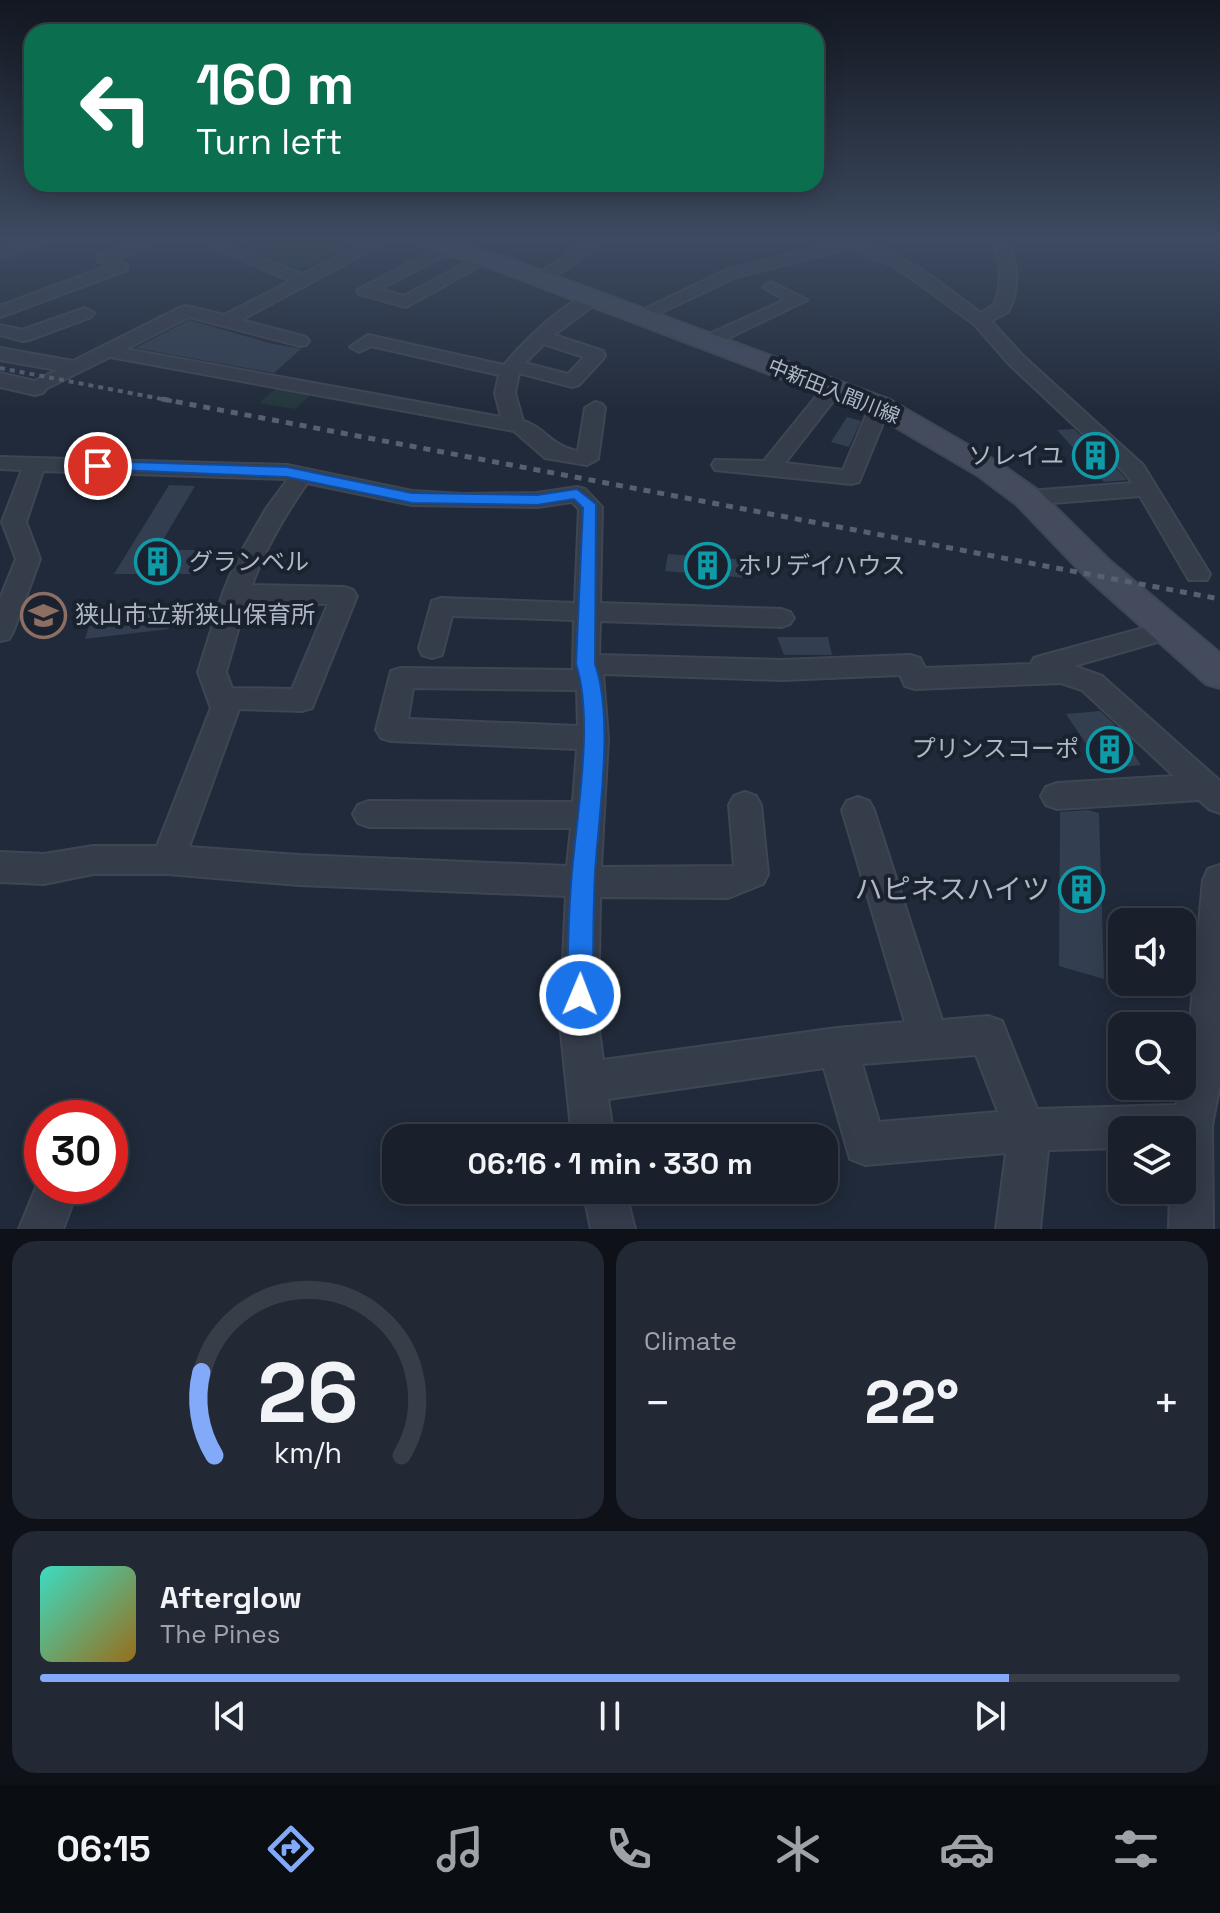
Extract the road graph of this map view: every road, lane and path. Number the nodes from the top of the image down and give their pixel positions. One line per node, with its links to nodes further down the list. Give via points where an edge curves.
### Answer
1 (37, 298): 10 (street)
2 (269, 298): 13 (street)
3 (394, 298): 4 (street)
4 (413, 298)
5 (677, 298): 12 (street)
6 (795, 298): 18 (street)
7 (950, 298): 14 (street)
8 (1005, 298): 14 (street, via 1002,308)
9 (591, 299): 12 (main road, 中新田入間川線); 16 (street)
10 (0, 312)
11 (85, 313): 15 (street, via 23,336)
12 (637, 317): 18 (main road, 中新田入間川線)
13 (228, 320): 17 (street); 20 (street, via 187,311)
14 (980, 320): 35 (street, via 1135,470)
15 (0, 330)
16 (541, 337): 23 (street); 23 (street, via 596,355 572,381)
17 (300, 341)
18 (706, 342): 25 (main road, 中新田入間川線)
19 (359, 347): 23 (street, via 368,340)
20 (105, 351): 22 (street); 29 (street)
21 (0, 354): 22 (street)
22 (74, 367): 26 (street)
23 (512, 369): 29 (street, via 505,386)
24 (0, 380): 26 (street)
25 (834, 387): 27 (main road, 中新田入間川線); 33 (street)
26 (35, 388)
27 (880, 406): 33 (street, via 851,477); 36 (main road, 中新田入間川線)
28 (595, 408): 29 (street, via 587,459 553,453)
29 (514, 425)
30 (0, 463): 31 (street)
31 (35, 464): 34 (street); 42 (street, via 14,522 28,559)
32 (723, 465): 33 (street)
33 (770, 468)
34 (302, 475): 38 (street, via 277,509); 39 (street, via 412,498 537,500 577,494 591,507)
35 (1147, 489): 36 (street); 37 (street)
36 (1028, 498): 41 (main road, 中新田入間川線)
37 (1198, 574)
38 (236, 593): 47 (street, via 212,672); 47 (street, via 344,596 302,700)
39 (587, 610): 40 (street); 43 (street, via 441,607); 44 (street)
40 (781, 618)
41 (1169, 630): 45 (street, via 1044,665); 46 (main road, 中新田入間川線)
42 (0, 632)
43 (432, 648)
44 (588, 672): 45 (street, via 910,665 915,679); 48 (street); 48 (street, via 401,678 391,730)
45 (1047, 674): 49 (street, via 1092,683)
46 (1220, 674)
47 (221, 698): 55 (street, via 225,708)
48 (593, 738): 54 (street)
49 (1213, 793): 50 (street)
50 (1057, 796)
51 (745, 805): 58 (street, via 751,874 728,883)
52 (858, 810): 59 (street)
53 (369, 814): 54 (street)
54 (587, 815): 58 (street)
55 (168, 860): 56 (street); 58 (street)
56 (0, 867)
57 (1220, 880): 62 (street, via 1206,1055)
58 (583, 882): 61 (street, via 579,1023)
59 (929, 1039): 60 (street); 65 (street, via 988,1035)
60 (837, 1047): 61 (street); 65 (street, via 865,1144)
61 (585, 1082): 63 (street)
62 (1194, 1116)
63 (591, 1124)
64 (1108, 1128): 65 (street)
65 (1027, 1130): 71 (street)
66 (51, 1204): 69 (street)
67 (607, 1204): 70 (street)
68 (1191, 1204): 72 (street)
69 (41, 1229)
70 (613, 1229)
71 (1018, 1229)
72 (1191, 1229)

